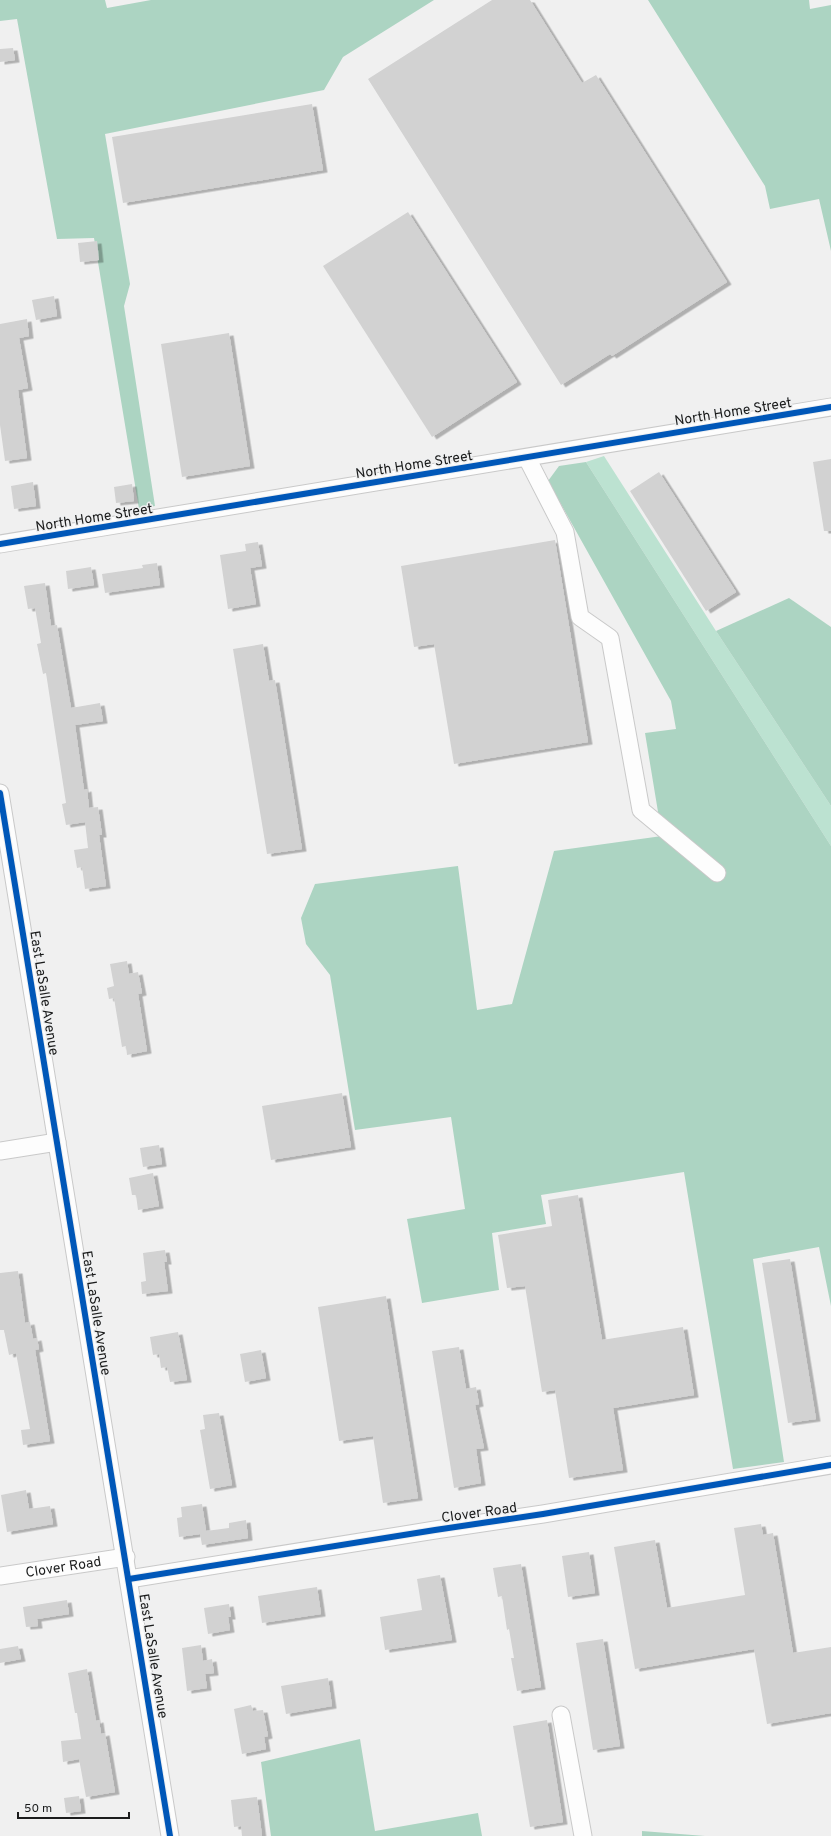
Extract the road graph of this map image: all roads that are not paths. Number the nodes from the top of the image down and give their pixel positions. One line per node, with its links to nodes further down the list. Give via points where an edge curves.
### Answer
1 (831, 407): 2 (street, North Home Street)
2 (527, 458): 3 (street, North Home Street); 5 (street, via 565,532 580,617 610,638 640,810)
3 (0, 544)
4 (0, 793): 6 (street, East LaSalle Avenue)
5 (717, 873)
6 (57, 1142): 7 (street); 9 (street, East LaSalle Avenue)
7 (0, 1151)
8 (831, 1465): 11 (street, Clover Road, via 543,1514)
9 (126, 1557): 10 (street, Clover Road); 11 (street, East LaSalle Avenue)
10 (0, 1576)
11 (130, 1579): 13 (street, East LaSalle Avenue)
12 (561, 1715): 14 (street)
13 (170, 1836)
14 (583, 1836)

